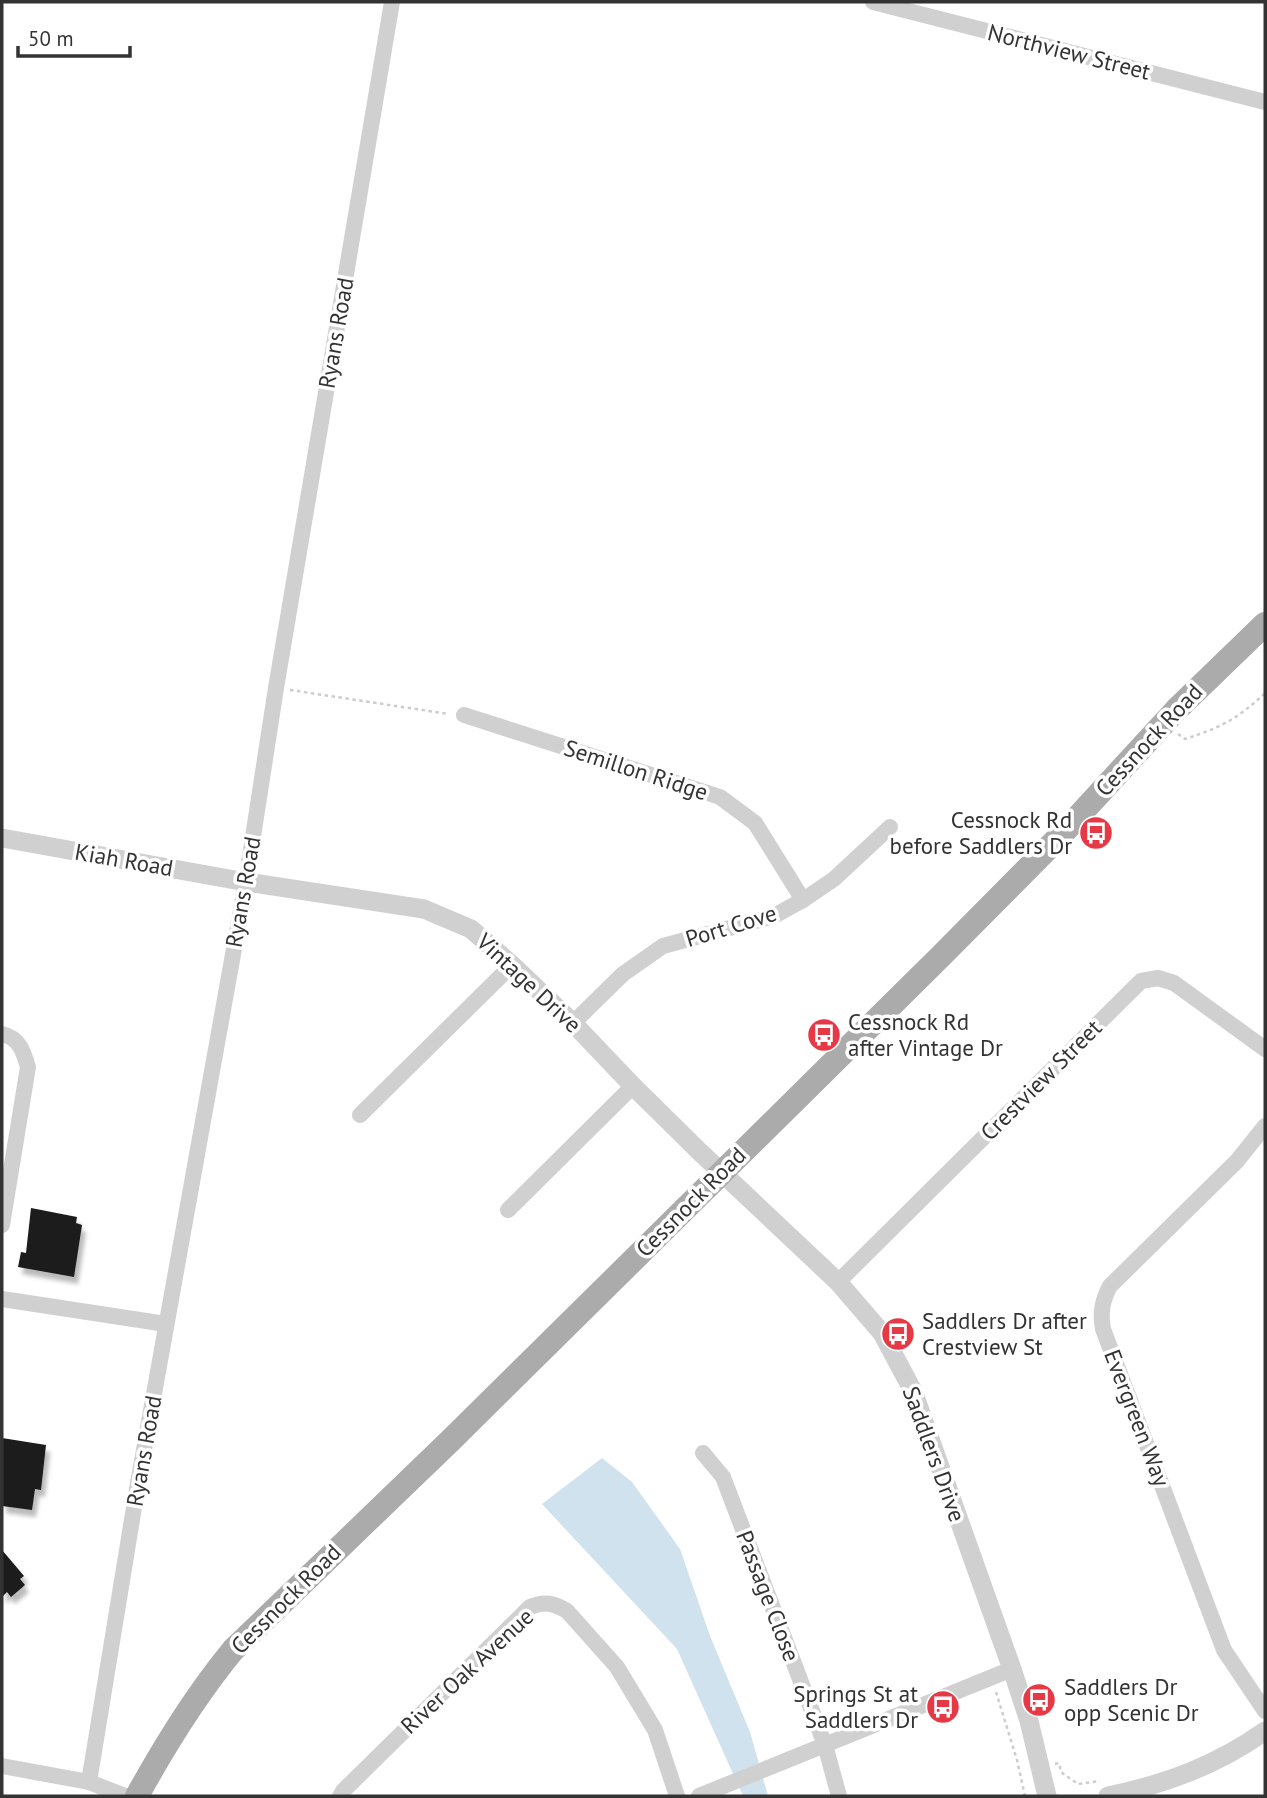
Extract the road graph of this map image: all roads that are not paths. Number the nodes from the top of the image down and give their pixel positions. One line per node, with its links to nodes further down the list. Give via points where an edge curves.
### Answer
1 (392, 2): 8 (street, Ryans Road)
2 (873, 2): 3 (street, Northview Street)
3 (1265, 102)
4 (1265, 624): 17 (main road, Cessnock Road, via 1176,710 940,957)
5 (464, 715): 9 (street, Semillon Ridge, via 720,797 755,823)
6 (890, 827): 9 (street, Port Cove, via 834,879)
7 (2, 838): 8 (street, Kiah Road)
8 (246, 882): 10 (street, Vintage Drive, via 424,909 471,929); 22 (street, Ryans Road)
9 (803, 900): 11 (street, Port Cove, via 774,916 663,946 623,974)
10 (512, 965): 11 (street, Vintage Drive); 15 (street)
11 (573, 1023): 14 (street, Vintage Drive)
12 (2, 1034): 19 (street, via 23,1048 28,1066)
13 (1265, 1049): 20 (street, Crestview Street, via 1174,983 1158,978 1141,981)
14 (633, 1086): 17 (street, Vintage Drive); 18 (street)
15 (360, 1115)
16 (1265, 1126): 25 (street, Evergreen Way, via 1237,1161 1110,1286 1101,1318 1224,1650)
17 (721, 1172): 20 (street, Saddlers Drive); 33 (main road, Cessnock Road, via 233,1650 171,1736)
18 (508, 1210)
19 (3, 1214)
20 (838, 1282): 24 (street, Saddlers Drive, via 882,1333 913,1391)
21 (2, 1299): 22 (street)
22 (166, 1324): 29 (street, Ryans Road)
23 (703, 1452): 27 (street, Passage Close, via 723,1478)
24 (1012, 1669): 27 (street); 37 (street, Saddlers Drive)
25 (1265, 1711)
26 (1265, 1731): 30 (street, via 1192,1773 1142,1789)
27 (825, 1745): 31 (street); 36 (street, Passage Close)
28 (2, 1766): 29 (street)
29 (89, 1782): 32 (street)
30 (1108, 1788)
31 (705, 1793)
32 (125, 1796)
33 (137, 1796)
34 (340, 1796): 35 (street, River Oak Avenue, via 530,1607 542,1602 567,1611 617,1667 655,1730)
35 (677, 1796)
36 (839, 1796)
37 (1047, 1796)

